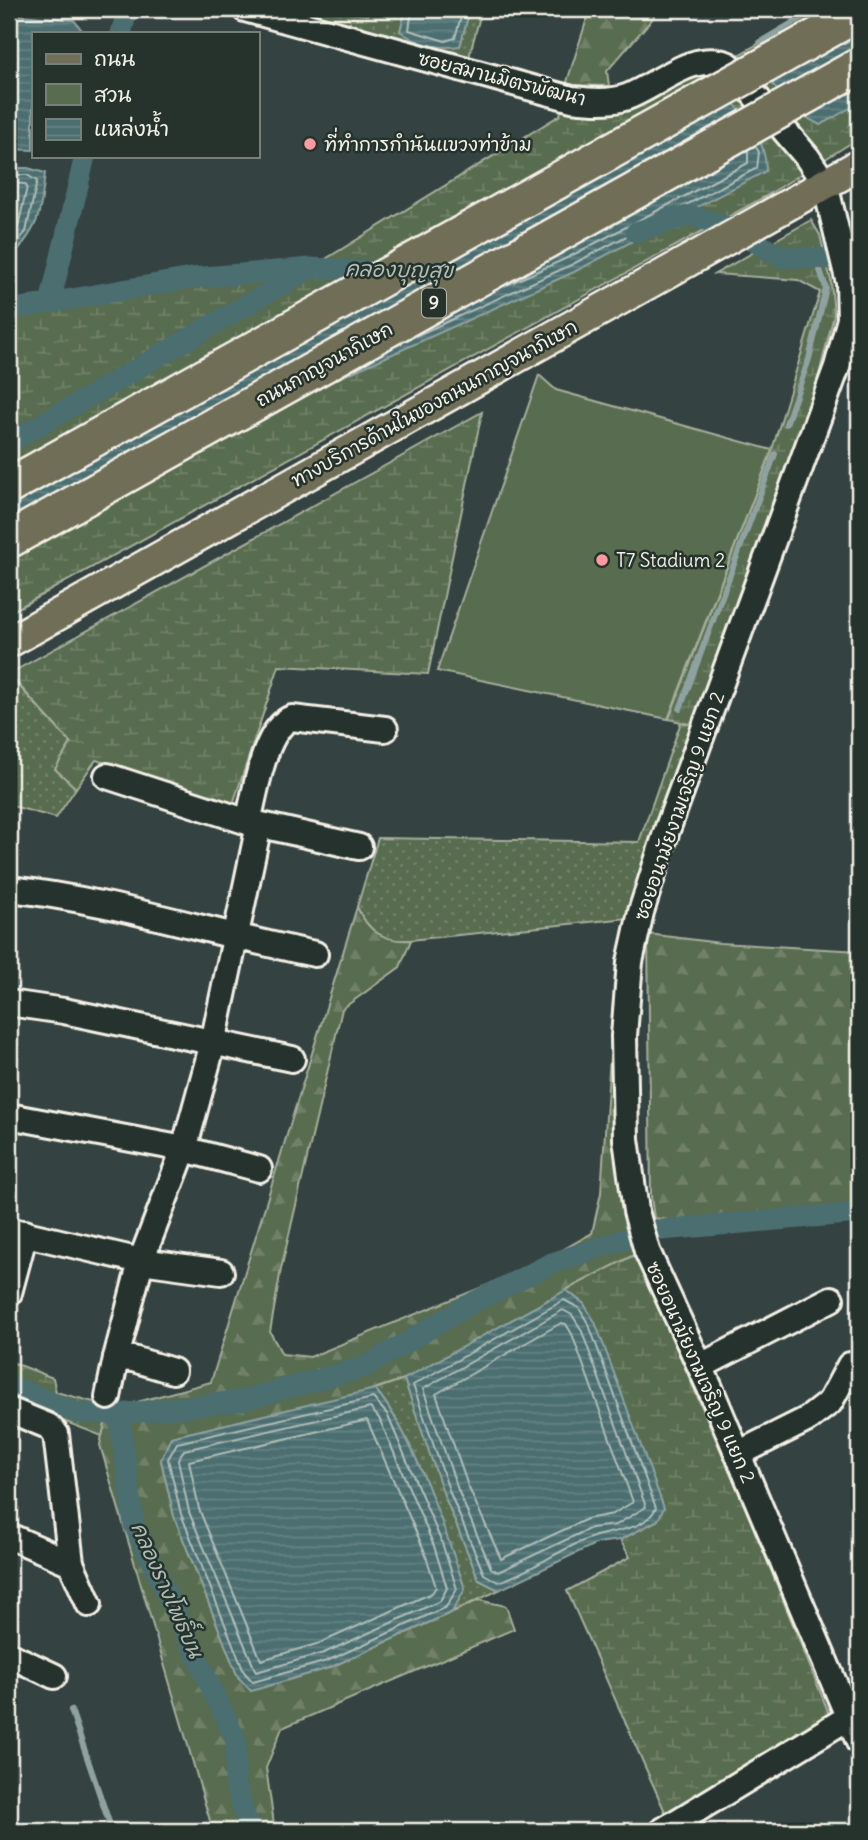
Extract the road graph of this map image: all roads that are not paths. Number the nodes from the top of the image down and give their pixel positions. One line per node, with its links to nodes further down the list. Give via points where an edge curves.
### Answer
1 (245, 9): 5 (street, ซอยสมานมิตรพัฒนา, via 572,99 598,102 624,98 698,62 721,62 729,65)
2 (859, 13): 6 (highway, 9, bridge)
3 (859, 66): 7 (highway, ถนนกาญจนาภิเษก / 9, bridge)
4 (859, 165): 5 (main road, ทางบริการด้านในของถนนกาญจนาภิเษก)
5 (825, 184): 8 (main road, ทางบริการด้านในของถนนกาญจนาภิเษก); 29 (street, ซอยอนามัยงามเจริญ 9 แยก 2, via 849,283 845,343 667,831 630,962 624,1036 626,1139 636,1211 647,1251)
6 (9, 486)
7 (9, 540)
8 (9, 642)
9 (385, 729): 11 (street, via 292,718 283,721 271,738)
10 (107, 776): 11 (street)
11 (253, 824): 12 (street); 14 (street)
12 (359, 847)
13 (9, 889): 14 (street, via 58,894)
14 (236, 938): 15 (street); 17 (street)
15 (315, 954)
16 (9, 1003): 17 (street)
17 (213, 1043): 18 (street); 20 (street)
18 (292, 1059)
19 (9, 1116): 20 (street)
20 (184, 1149): 21 (street); 23 (street)
21 (260, 1169)
22 (17, 1231): 23 (street); 25 (street)
23 (141, 1261): 24 (street); 27 (street)
24 (221, 1272)
25 (9, 1293)
26 (831, 1299): 29 (street)
27 (116, 1358): 30 (street); 31 (street)
28 (850, 1365): 33 (street, via 830,1402 808,1419)
29 (701, 1366): 33 (street, ซอยอนามัยงามเจริญ 9 แยก 2)
30 (173, 1371)
31 (108, 1397)
32 (9, 1410): 35 (street, via 56,1434)
33 (738, 1454): 39 (street, ซอยอนามัยงามเจริญ 9 แยก 2)
34 (9, 1536): 35 (street)
35 (71, 1563): 36 (street)
36 (89, 1604)
37 (9, 1655): 38 (street)
38 (54, 1676)
39 (854, 1714): 40 (street, ซอยอนามัยงามเจริญ 9 แยก 2); 41 (street)
40 (859, 1742)
41 (662, 1831)

